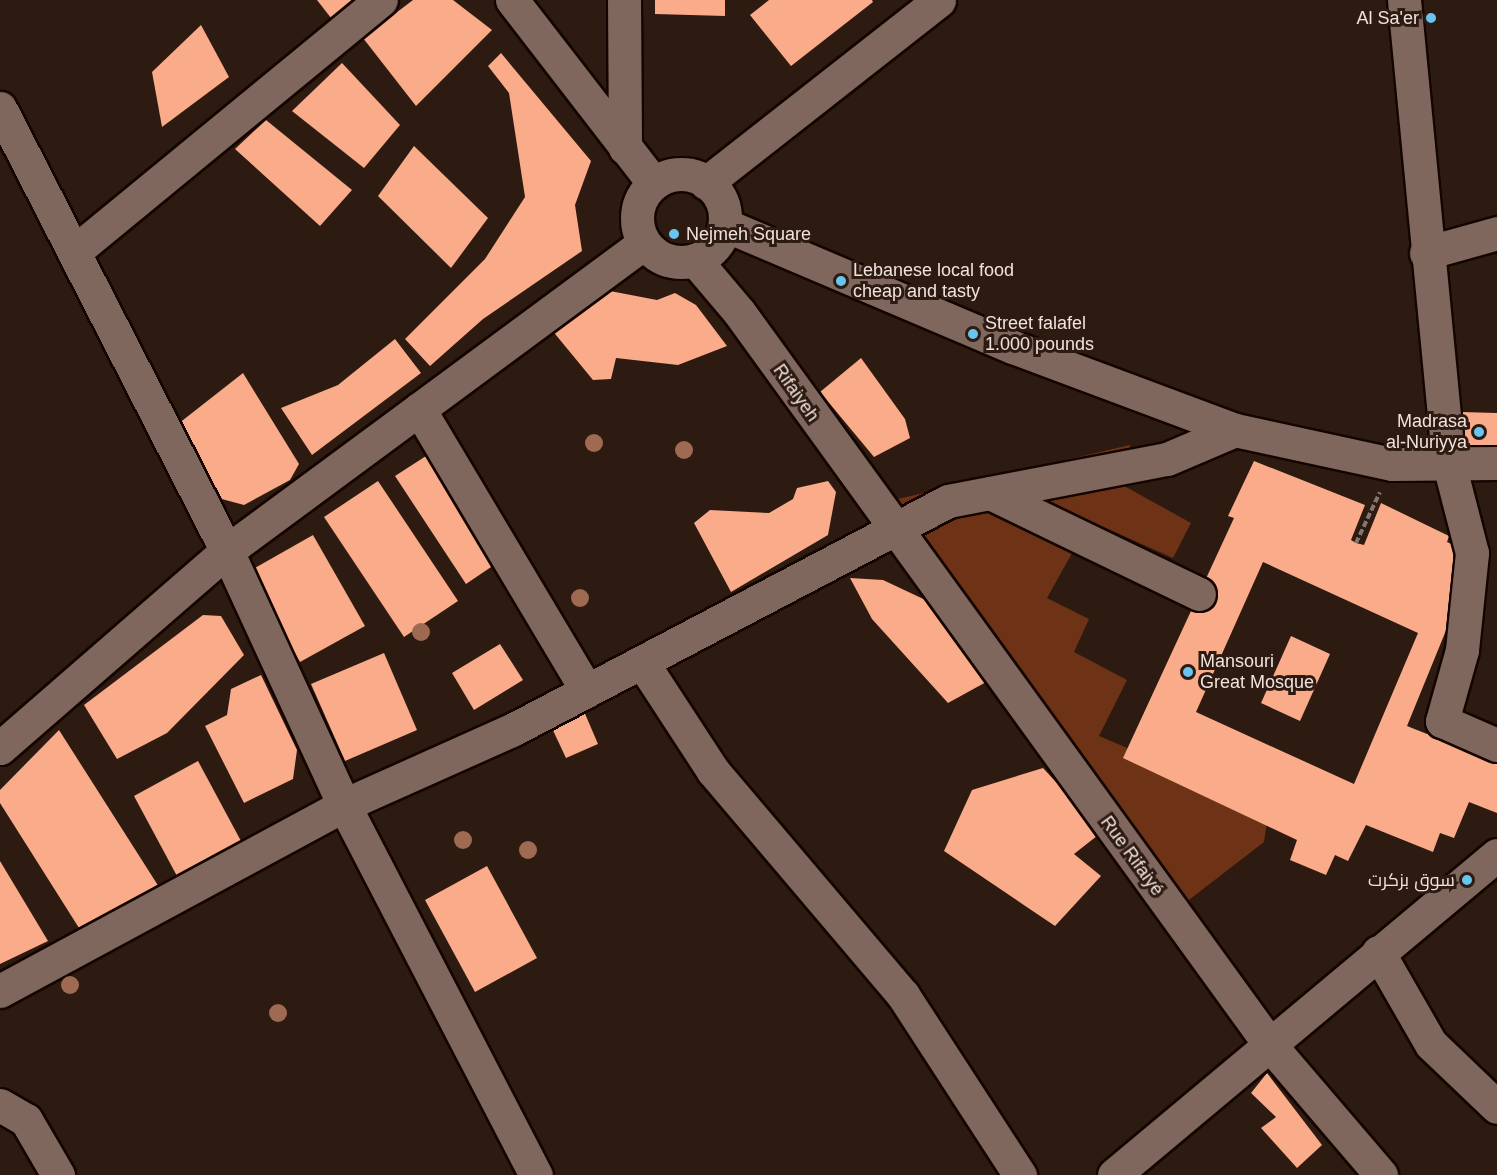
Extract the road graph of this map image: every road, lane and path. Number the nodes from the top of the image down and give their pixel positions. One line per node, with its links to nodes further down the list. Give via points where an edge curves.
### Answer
1 (381, 0): 13 (street)
2 (512, 0): 7 (street)
3 (624, 0): 7 (street)
4 (939, 0): 8 (street)
5 (1404, 0): 14 (street)
6 (0, 108): 13 (street)
7 (625, 148): 9 (street)
8 (706, 183): 9 (street, via 680,175); 10 (street, via 722,201)
9 (654, 184): 12 (street, via 639,205)
10 (725, 225): 15 (street, via 715,247); 17 (street, via 1013,347)
11 (1497, 233): 14 (street)
12 (644, 243): 15 (street, via 667,260); 16 (street)
13 (74, 252): 24 (street)
14 (1426, 253): 20 (street)
15 (695, 260): 22 (street, Rifaiyeh, via 739,312)
16 (419, 409): 24 (street); 27 (street)
17 (1235, 430): 19 (street); 21 (street, via 1167,459)
18 (1497, 463): 20 (street)
19 (1392, 464): 20 (street); 23 (path)
20 (1449, 464): 28 (street, via 1472,553 1462,650 1442,721)
21 (990, 493): 22 (street, via 948,501); 25 (street)
22 (893, 530): 26 (street); 34 (street, Rue Rifaiyé)
23 (1356, 543)
24 (227, 551): 29 (street); 30 (street)
25 (1199, 594)
26 (642, 662): 27 (street); 39 (street, via 713,771 903,995)
27 (587, 691): 30 (street)
28 (1497, 745)
29 (0, 748)
30 (344, 805): 33 (street); 38 (street)
31 (1497, 855): 32 (street)
32 (1378, 952): 34 (street); 36 (street, via 1431,1044)
33 (0, 991)
34 (1270, 1046): 40 (street); 41 (street, Rue Rifaiyé)
35 (0, 1105): 37 (street, via 26,1120)
36 (1497, 1107)
37 (58, 1175)
38 (536, 1175)
39 (1020, 1175)
40 (1114, 1175)
41 (1381, 1175)

